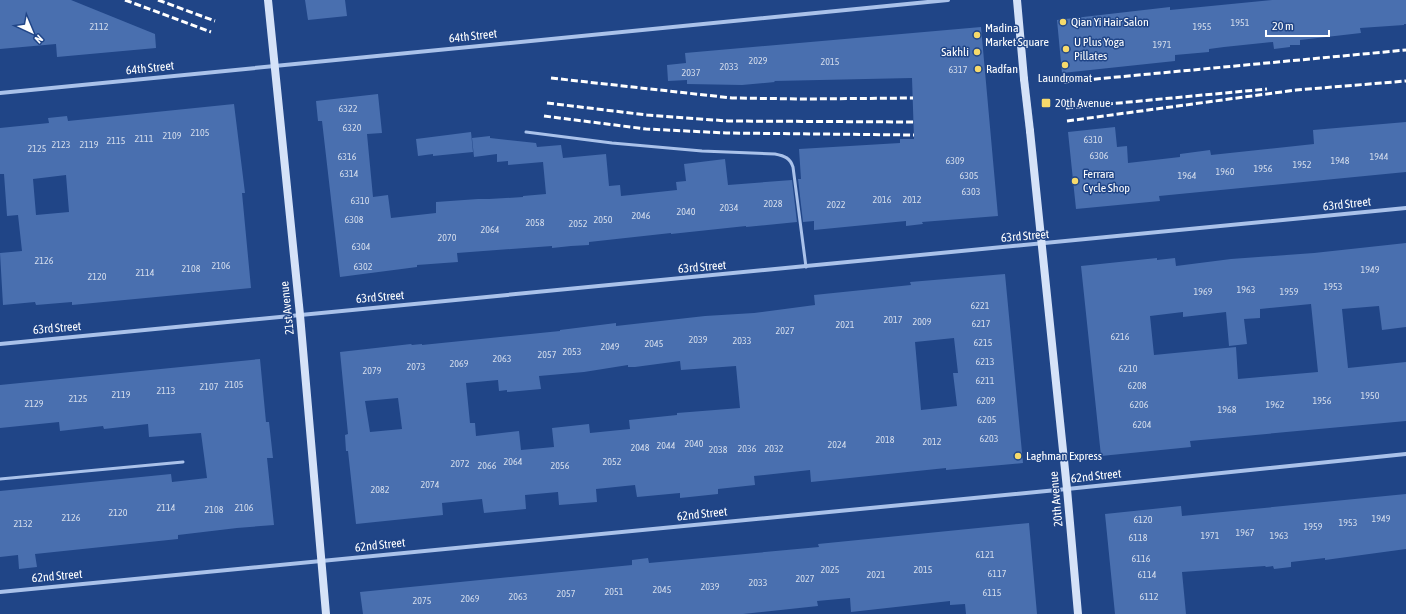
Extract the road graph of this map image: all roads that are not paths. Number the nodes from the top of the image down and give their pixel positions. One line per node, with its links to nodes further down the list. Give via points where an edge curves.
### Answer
1 (268, 0): 4 (street, 21st Avenue)
2 (948, 0): 4 (street, 64th Street)
3 (1017, 0): 8 (street, 20th Avenue, bridge)
4 (275, 66): 5 (street, 64th Street); 10 (street, 21st Avenue)
5 (0, 93)
6 (526, 132): 9 (lane, via 612,143 775,154 787,157 794,167)
7 (1406, 208): 8 (street, 63rd Street)
8 (1041, 244): 9 (street, 63rd Street); 15 (street, 20th Avenue)
9 (806, 267): 10 (street, 63rd Street)
10 (300, 315): 11 (street, 63rd Street); 16 (street, 21st Avenue)
11 (0, 344)
12 (1406, 454): 15 (street, 62nd Street)
13 (183, 462): 14 (lane)
14 (0, 478)
15 (1067, 489): 16 (street, 62nd Street); 19 (street, 20th Avenue)
16 (321, 561): 17 (street, 62nd Street); 18 (street, 21st Avenue)
17 (0, 592)
18 (326, 614)
19 (1078, 614)

